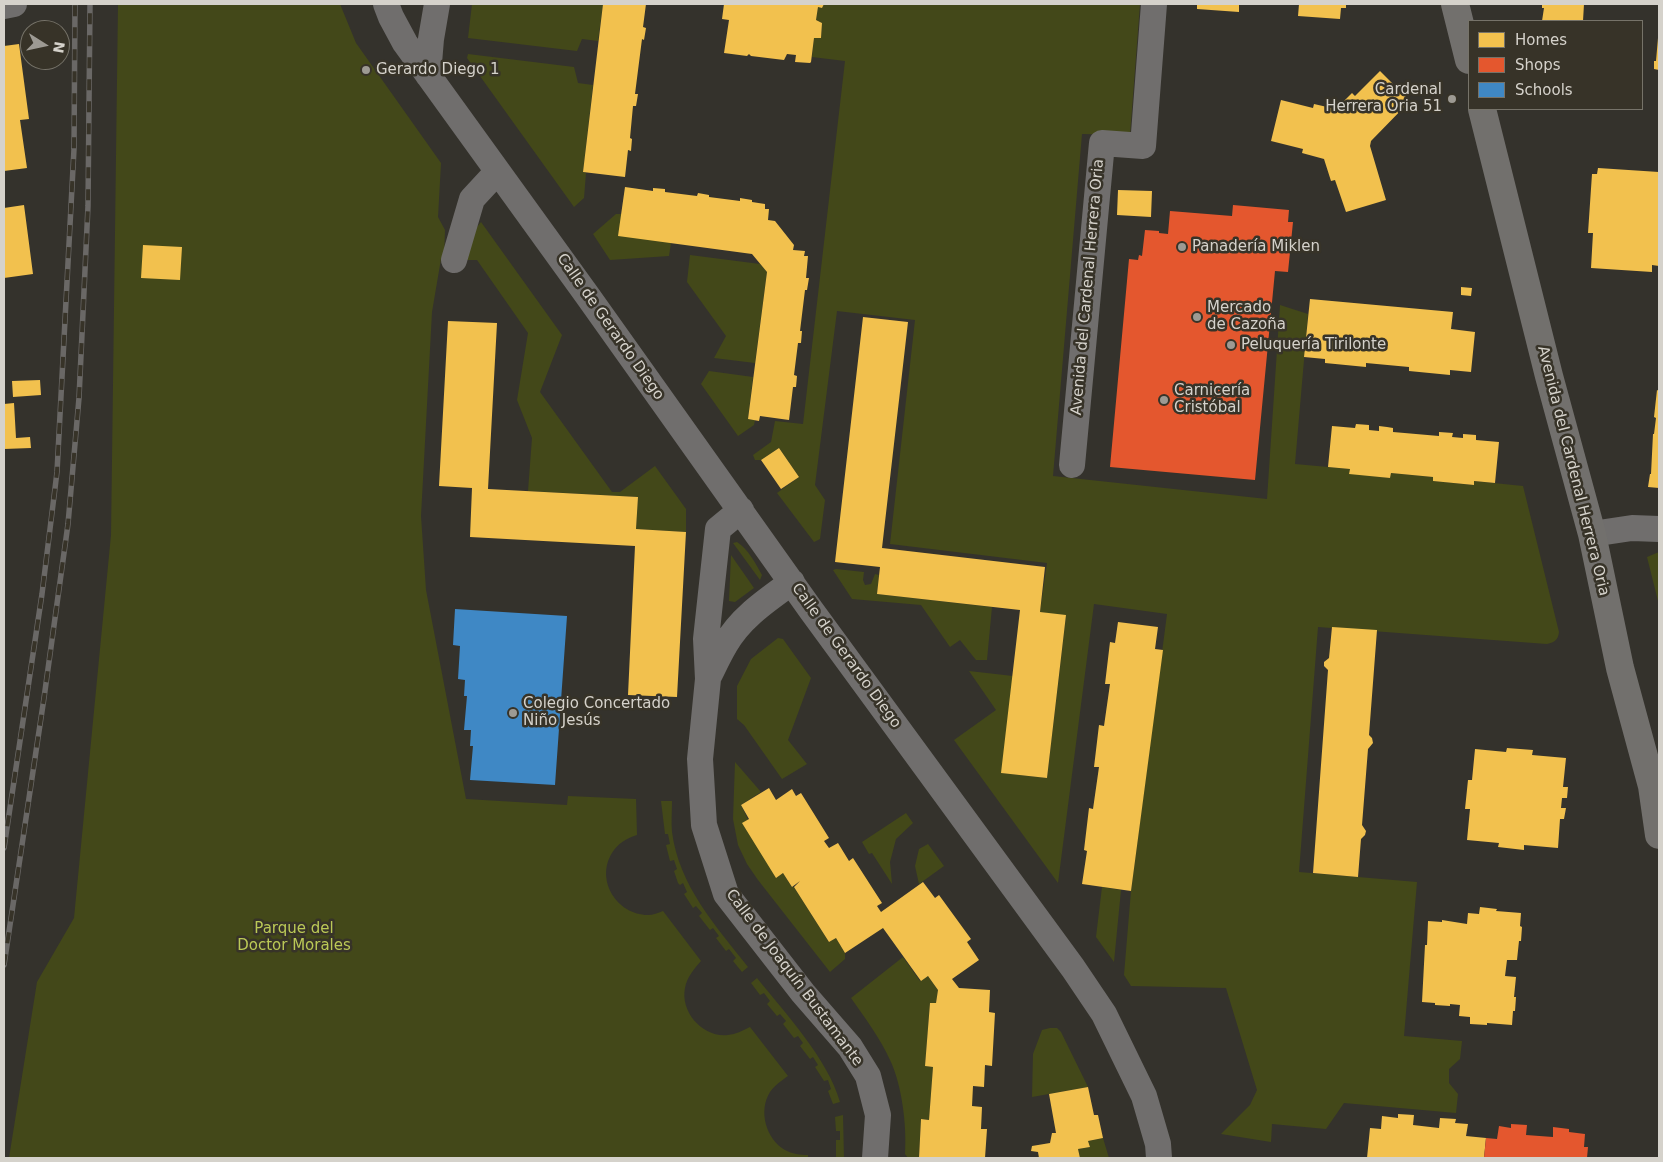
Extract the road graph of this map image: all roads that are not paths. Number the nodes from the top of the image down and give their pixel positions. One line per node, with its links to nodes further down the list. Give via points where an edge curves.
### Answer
1 (14, 4): 6 (street)
2 (386, 4): 8 (street, Calle de Gerardo Diego, via 405,43)
3 (437, 4): 8 (street)
4 (1154, 4): 12 (street, Avenida del Cardenal Herrera Oria, via 1144,146 1102,142)
5 (1455, 4): 7 (main road)
6 (4, 6)
7 (1468, 56)
8 (428, 75): 10 (street, Calle de Gerardo Diego)
9 (1482, 110): 15 (main road, Avenida del Cardenal Herrera Oria)
10 (497, 172): 11 (street, via 472,199); 13 (street, Calle de Gerardo Diego)
11 (454, 260)
12 (1072, 465)
13 (742, 510): 16 (street, Calle de Gerardo Diego); 17 (street, Calle de Joaquín Bustamante, via 718,529 706,639)
14 (1659, 530): 15 (street, via 1632,528)
15 (1592, 534): 18 (main road, Avenida del Cardenal Herrera Oria, via 1620,668 1652,786)
16 (792, 582): 17 (street, Calle de Joaquín Bustamante, via 747,618 725,644); 20 (street, Calle de Gerardo Diego, via 1104,1014 1144,1096)
17 (708, 679): 19 (street, Calle de Joaquín Bustamante, via 700,759 704,825 726,894 803,993 850,1047 868,1076 878,1115)
18 (1659, 834)
19 (875, 1158)
20 (1159, 1158)

